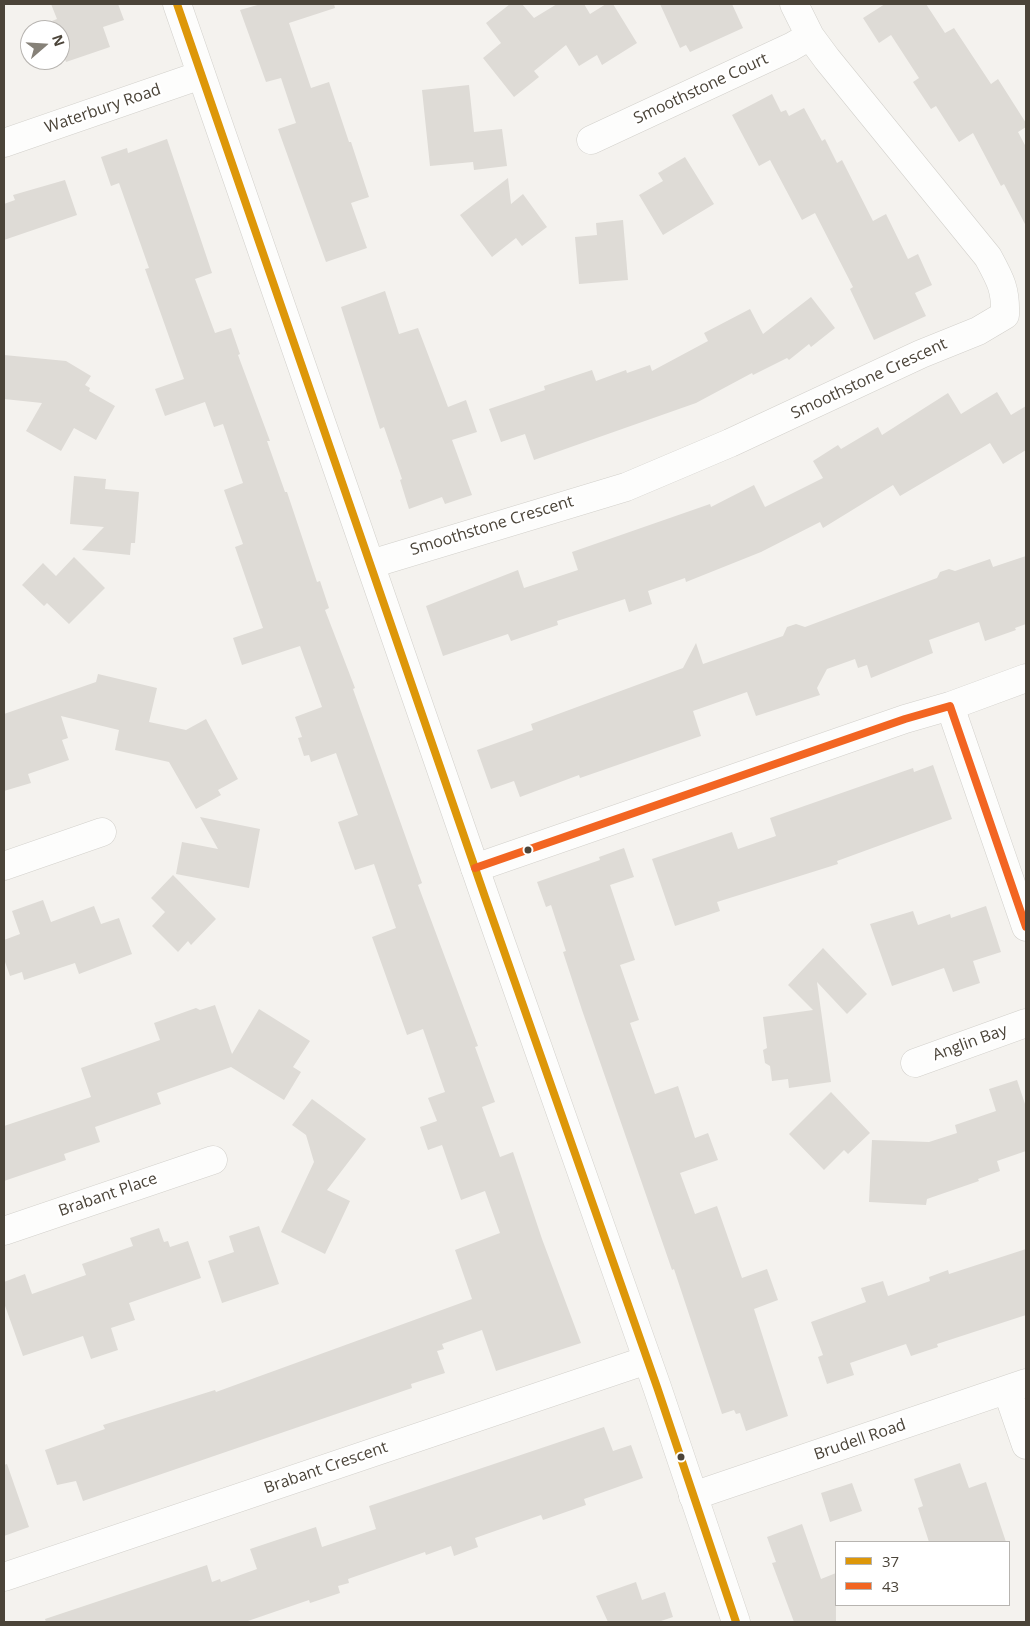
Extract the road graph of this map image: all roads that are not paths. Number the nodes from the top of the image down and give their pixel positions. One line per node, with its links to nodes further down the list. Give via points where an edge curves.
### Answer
1 (177, 4): 4 (street)
2 (794, 4): 3 (street, Smoothstone Crescent)
3 (810, 36): 5 (street, Smoothstone Court); 7 (street, Smoothstone Crescent, via 988,257 1006,296 1005,315 978,331 730,443 626,486)
4 (201, 75): 6 (street, Waterbury Road); 7 (street)
5 (591, 140)
6 (4, 143)
7 (371, 564): 12 (street)
8 (1026, 678): 9 (street)
9 (950, 706): 12 (street); 13 (street)
10 (102, 832): 11 (street)
11 (4, 866)
12 (475, 868): 18 (street)
13 (1026, 927)
14 (1026, 1023): 15 (street, Anglin Bay)
15 (914, 1063)
16 (212, 1160): 17 (street, Brabant Place)
17 (4, 1231)
18 (647, 1360): 21 (street); 22 (street, Brabant Crescent)
19 (1017, 1386): 20 (street); 21 (street, Brudell Road)
20 (1026, 1445)
21 (693, 1496): 23 (street)
22 (4, 1577)
23 (736, 1622)

